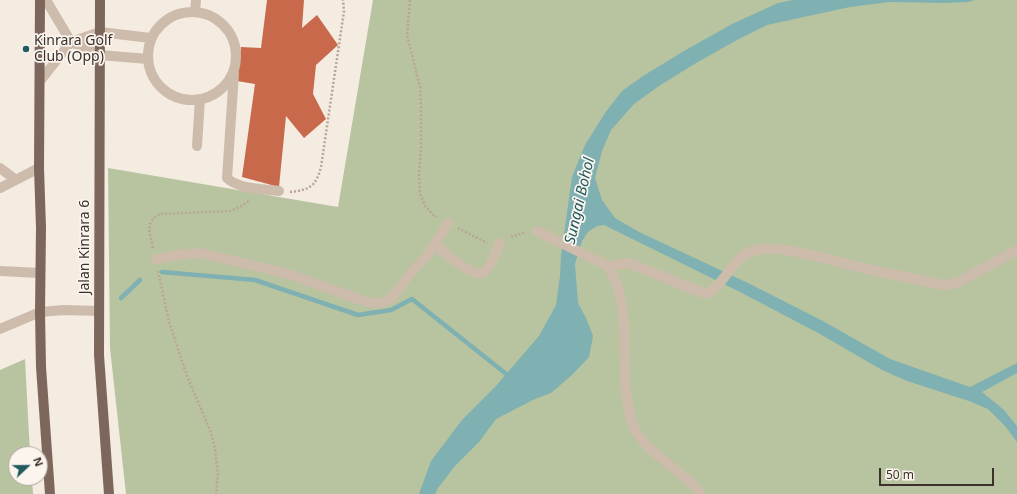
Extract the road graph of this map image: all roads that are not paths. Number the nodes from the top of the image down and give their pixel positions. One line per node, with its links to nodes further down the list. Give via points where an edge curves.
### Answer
1 (40, 0): 12 (main road)
2 (46, 0): 8 (street)
3 (100, 0): 6 (main road, Jalan Kinrara 6)
4 (196, 0): 5 (street)
5 (195, 12): 7 (street, via 181,13 169,18 158,27); 11 (street, via 207,14 227,29 236,53)
6 (100, 32): 7 (street); 8 (street); 9 (main road, Jalan Kinrara 6)
7 (151, 38): 10 (street)
8 (71, 42): 9 (street); 12 (street)
9 (100, 55): 10 (street); 29 (main road, Jalan Kinrara 6)
10 (148, 59): 13 (street, via 157,82 165,90 175,96)
11 (235, 65): 13 (street, via 223,87 212,95); 19 (street, via 228,178 241,186)
12 (40, 81): 16 (main road)
13 (200, 99): 14 (street)
14 (197, 146)
15 (0, 168): 17 (street)
16 (39, 168): 17 (street); 28 (main road)
17 (16, 180): 18 (street)
18 (0, 188)
19 (279, 191)
20 (448, 223): 23 (street)
21 (537, 230): 26 (street)
22 (500, 243): 23 (street, via 487,269 477,274)
23 (435, 244): 25 (street, via 392,298 381,303 370,303 285,273 200,253)
24 (1017, 250): 26 (street, via 957,283 944,285 780,249 753,251 743,256 711,292 706,294 629,263)
25 (156, 259)
26 (608, 266): 34 (street, via 622,300 625,386 631,421 648,447 695,486)
27 (0, 271): 28 (street)
28 (40, 274): 30 (main road)
29 (99, 311): 30 (street); 33 (main road, Jalan Kinrara 6, via 99,356)
30 (40, 312): 31 (street); 32 (main road)
31 (0, 329)
32 (50, 494)
33 (109, 494)
34 (700, 494)

